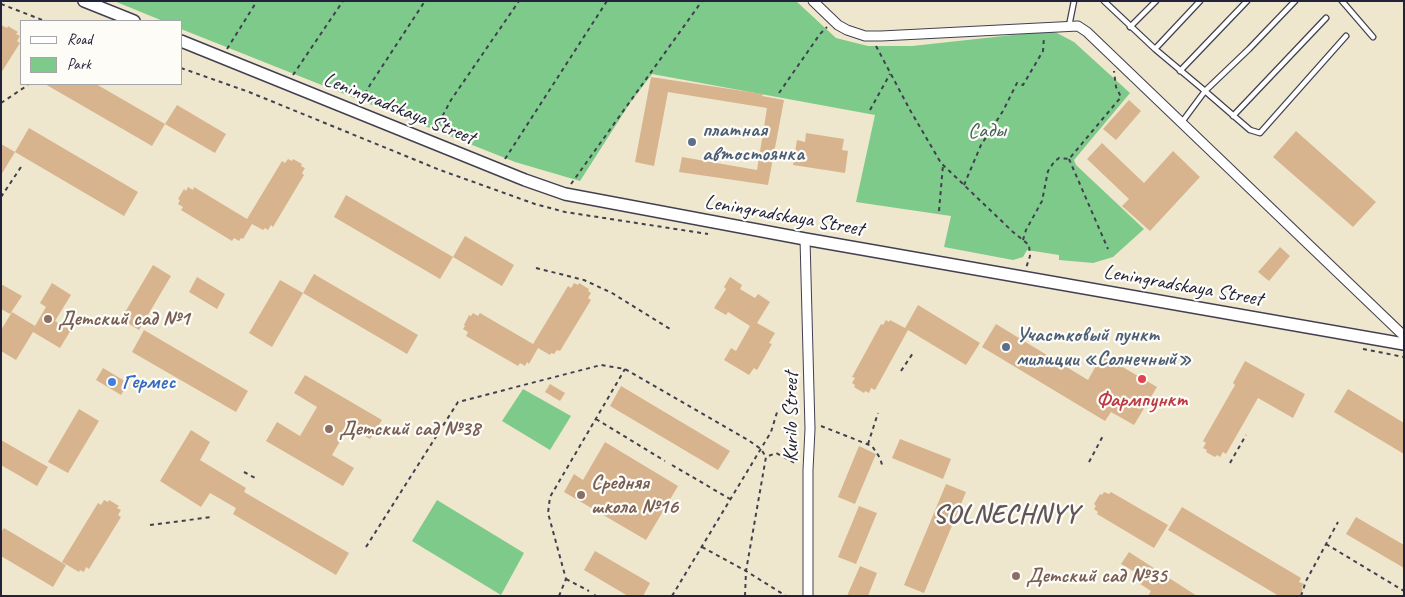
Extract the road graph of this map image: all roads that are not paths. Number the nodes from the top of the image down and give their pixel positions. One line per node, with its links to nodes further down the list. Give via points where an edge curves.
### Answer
1 (84, 1): 11 (street)
2 (813, 1): 12 (street, via 836,24 870,36)
3 (1074, 1): 12 (lane)
4 (1156, 1): 13 (lane)
5 (1200, 1): 17 (lane)
6 (1247, 1): 18 (lane)
7 (1295, 1): 19 (lane)
8 (1342, 1): 15 (lane)
9 (1106, 2): 13 (lane)
10 (1326, 18): 20 (lane)
11 (132, 20)
12 (1069, 26): 21 (street, via 1078,26 1087,32)
13 (1130, 27): 17 (lane)
14 (1346, 36): 20 (lane, via 1260,132 1250,130)
15 (1373, 37)
16 (182, 41): 22 (street, Leningradskaya Street, via 565,194)
17 (1155, 49): 18 (lane)
18 (1180, 71): 19 (lane)
19 (1205, 91): 20 (lane); 21 (lane)
20 (1233, 116)
21 (1181, 123): 23 (street)
22 (805, 239): 24 (street, Leningradskaya Street); 25 (street, Kurilo Street, via 810,422)
23 (1404, 336)
24 (1404, 344)
25 (808, 596)

